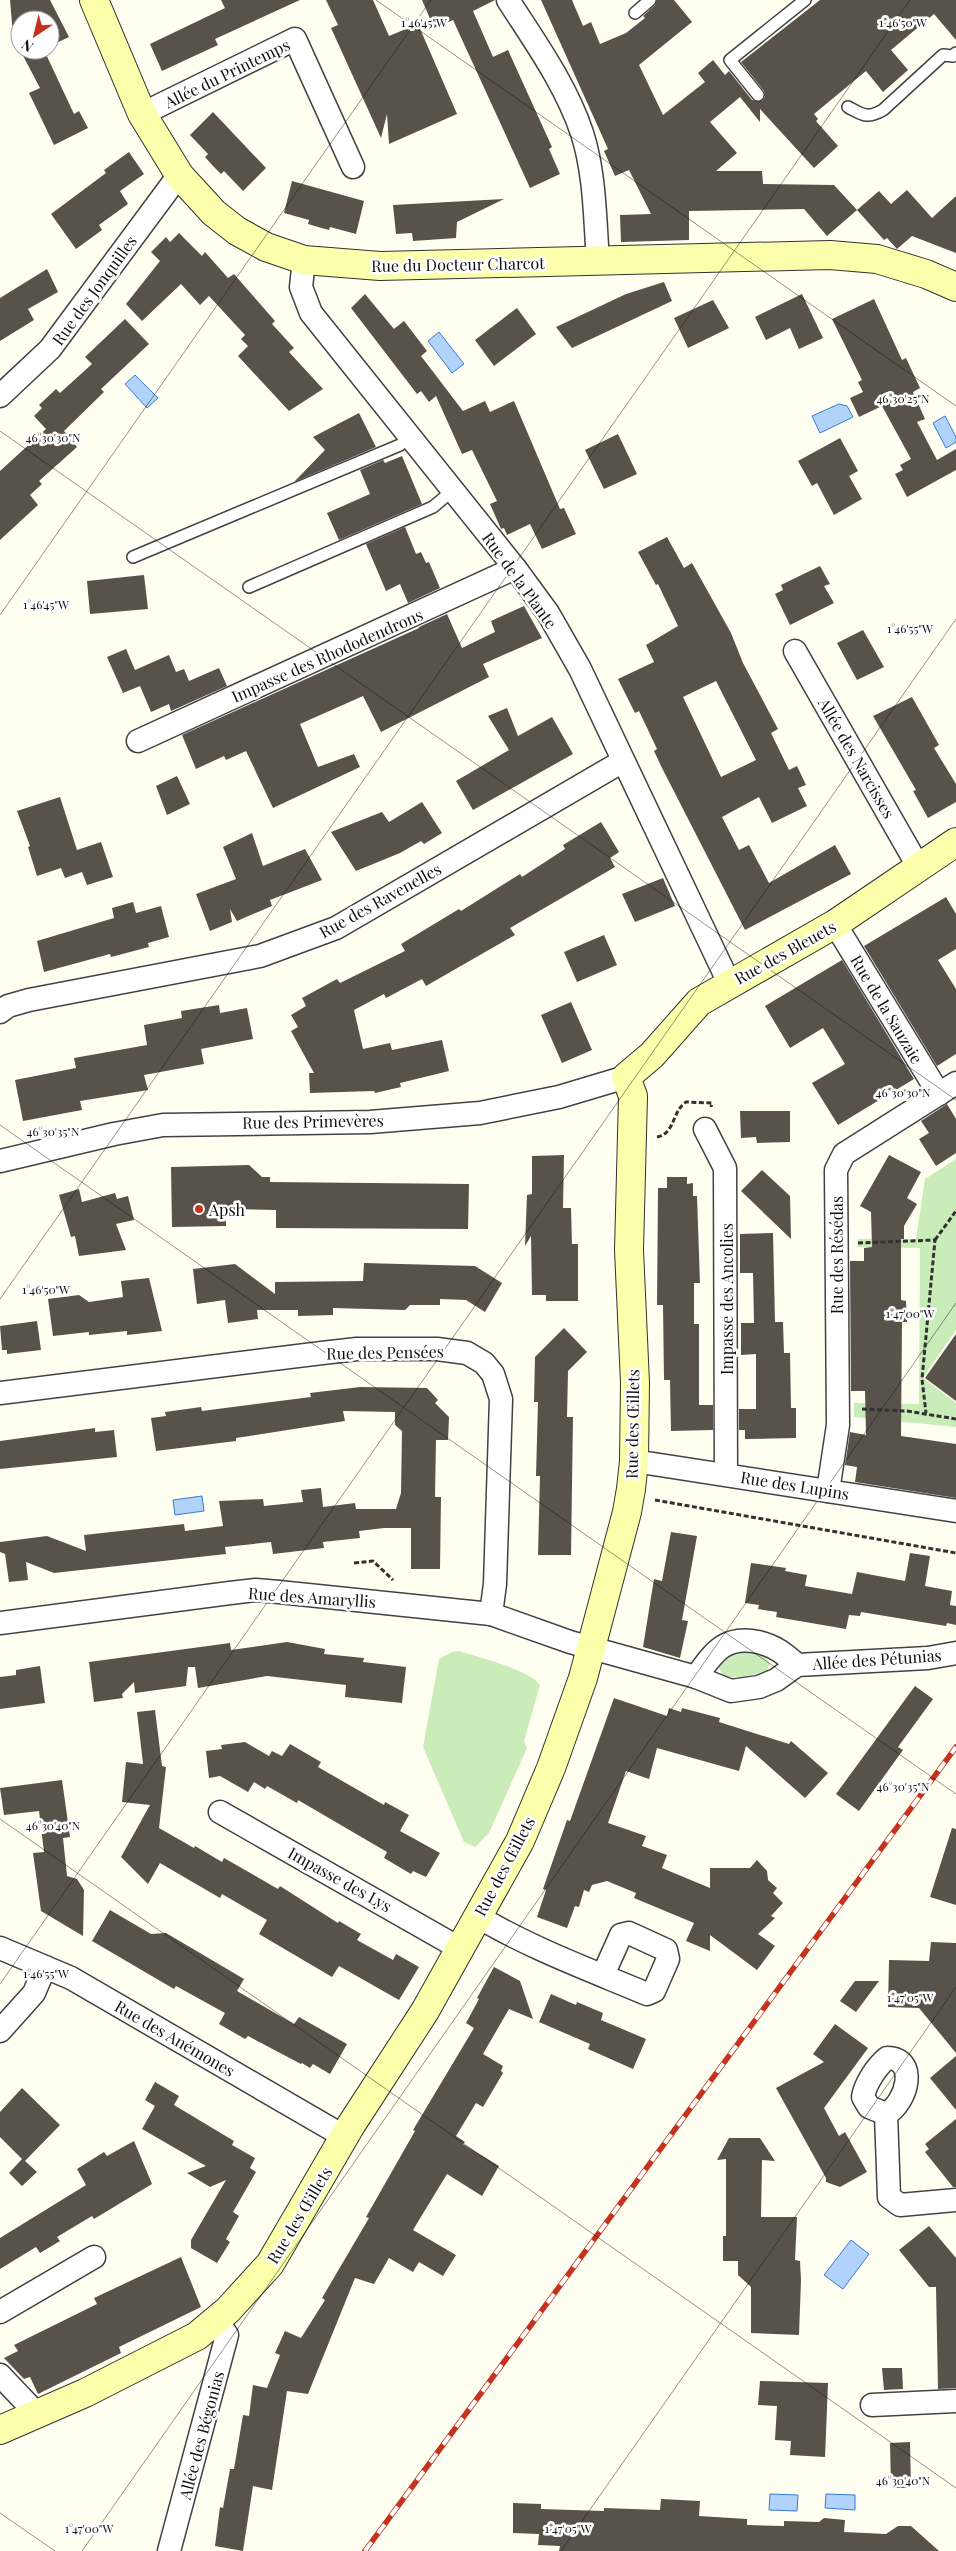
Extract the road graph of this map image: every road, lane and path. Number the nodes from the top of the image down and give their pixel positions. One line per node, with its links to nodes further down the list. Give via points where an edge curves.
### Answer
1 (94, 0): 9 (street, Rue du Docteur Charcot)
2 (508, 0): 13 (street, via 568,100 582,134 590,169)
3 (650, 0): 5 (lane)
4 (804, 0): 7 (lane, via 730,60)
5 (635, 14)
6 (956, 53): 8 (lane, via 953,56 943,55 883,110 872,116)
7 (758, 95)
8 (848, 107)
9 (142, 114): 10 (street, Allée du Printemps, via 295,39); 11 (street, Rue du Docteur Charcot)
10 (353, 167)
11 (180, 176): 12 (street, Rue du Docteur Charcot, via 214,213 237,231 266,248); 15 (street, Rue des Jonquilles, via 50,349)
12 (304, 260): 13 (street, Rue du Docteur Charcot, via 380,266); 16 (street, Rue de la Plante, via 301,287 311,313)
13 (598, 262): 14 (street, Rue du Docteur Charcot, via 830,255 877,259)
14 (956, 287)
15 (0, 396)
16 (409, 437): 17 (street, Rue de la Plante); 18 (lane, via 400,445)
17 (452, 491): 19 (street, Rue de la Plante); 20 (lane, via 433,507)
18 (133, 557)
19 (515, 568): 22 (street, Impasse des Rhododendrons); 23 (street, Rue de la Plante, via 548,613 576,662)
20 (248, 587)
21 (795, 651): 25 (street, Allée des Narcisses)
22 (138, 741)
23 (623, 761): 27 (street, Rue de la Plante); 28 (street, Rue des Ravenelles, via 314,938 260,956 29,1000)
24 (956, 843): 25 (street, Rue des Bleuets)
25 (918, 866): 26 (street, Rue des Bleuets, via 876,899)
26 (835, 924): 27 (street, Rue des Bleuets); 30 (street, Rue de la Sauzaie)
27 (730, 983): 29 (street, Rue des Bleuets, via 699,1002 652,1055)
28 (0, 1012)
29 (626, 1077): 32 (street, Rue des Primevères, via 559,1097 480,1112 370,1122 163,1125); 40 (street, Rue des Œillets, via 633,1096 629,1250 635,1383)
30 (947, 1089): 42 (street, Rue des Résédas, via 844,1154 836,1170 838,1425)
31 (705, 1129): 41 (street, Impasse des Ancolies, via 725,1168)
32 (0, 1160)
33 (956, 1211): 34 (path)
34 (936, 1240): 35 (path); 38 (path, via 922,1379)
35 (856, 1243)
36 (0, 1393): 48 (street, Rue des Pensées, via 357,1349 437,1349 468,1354 484,1363 493,1374 501,1399 495,1584)
37 (857, 1409): 38 (path)
38 (926, 1414): 39 (path)
39 (956, 1419)
40 (634, 1461): 41 (street, Rue des Lupins); 50 (street, Rue des Œillets, via 627,1512)
41 (726, 1474): 42 (street, Rue des Lupins)
42 (828, 1491): 44 (street, Rue des Lupins)
43 (661, 1501): 45 (path)
44 (956, 1511)
45 (956, 1553)
46 (354, 1563): 47 (path, via 373,1561)
47 (395, 1582)
48 (491, 1614): 49 (street, Rue des Amaryllis, via 256,1590); 50 (street, Rue des Amaryllis)
49 (0, 1623)
50 (590, 1648): 53 (street, Allée des Pétunias); 55 (street, Rue des Œillets, via 572,1708 520,1841)
51 (956, 1653): 52 (street, Allée des Pétunias, via 928,1658)
52 (797, 1665): 53 (street, Allée des Pétunias, via 776,1680 744,1691 731,1691); 53 (street, Allée des Pétunias, via 771,1645 735,1640 710,1657)
53 (696, 1677)
54 (220, 1812): 57 (street, Impasse des Lys)
55 (477, 1916): 57 (street, Rue des Œillets); 59 (street, via 513,1936)
56 (0, 1948): 58 (street, Rue des Anémones)
57 (459, 1948): 62 (street, Rue des Œillets, via 425,2011)
58 (44, 1967): 60 (street, via 34,1992); 62 (street, Rue des Anémones, via 71,1978)
59 (603, 1975)
60 (0, 2032)
61 (886, 2114): 63 (street, via 889,2197 893,2202 900,2205)
62 (345, 2137): 66 (street, Rue des Œillets, via 270,2264)
63 (956, 2200)
64 (94, 2257): 65 (street)
65 (0, 2312)
66 (217, 2321): 70 (street, Rue des Œillets, via 179,2345); 72 (street, Allée des Bégonias, via 227,2335)
67 (0, 2375): 70 (street)
68 (956, 2401): 69 (street)
69 (872, 2405)
70 (37, 2414): 71 (street, Rue des Œillets)
71 (0, 2430)
72 (169, 2551)

